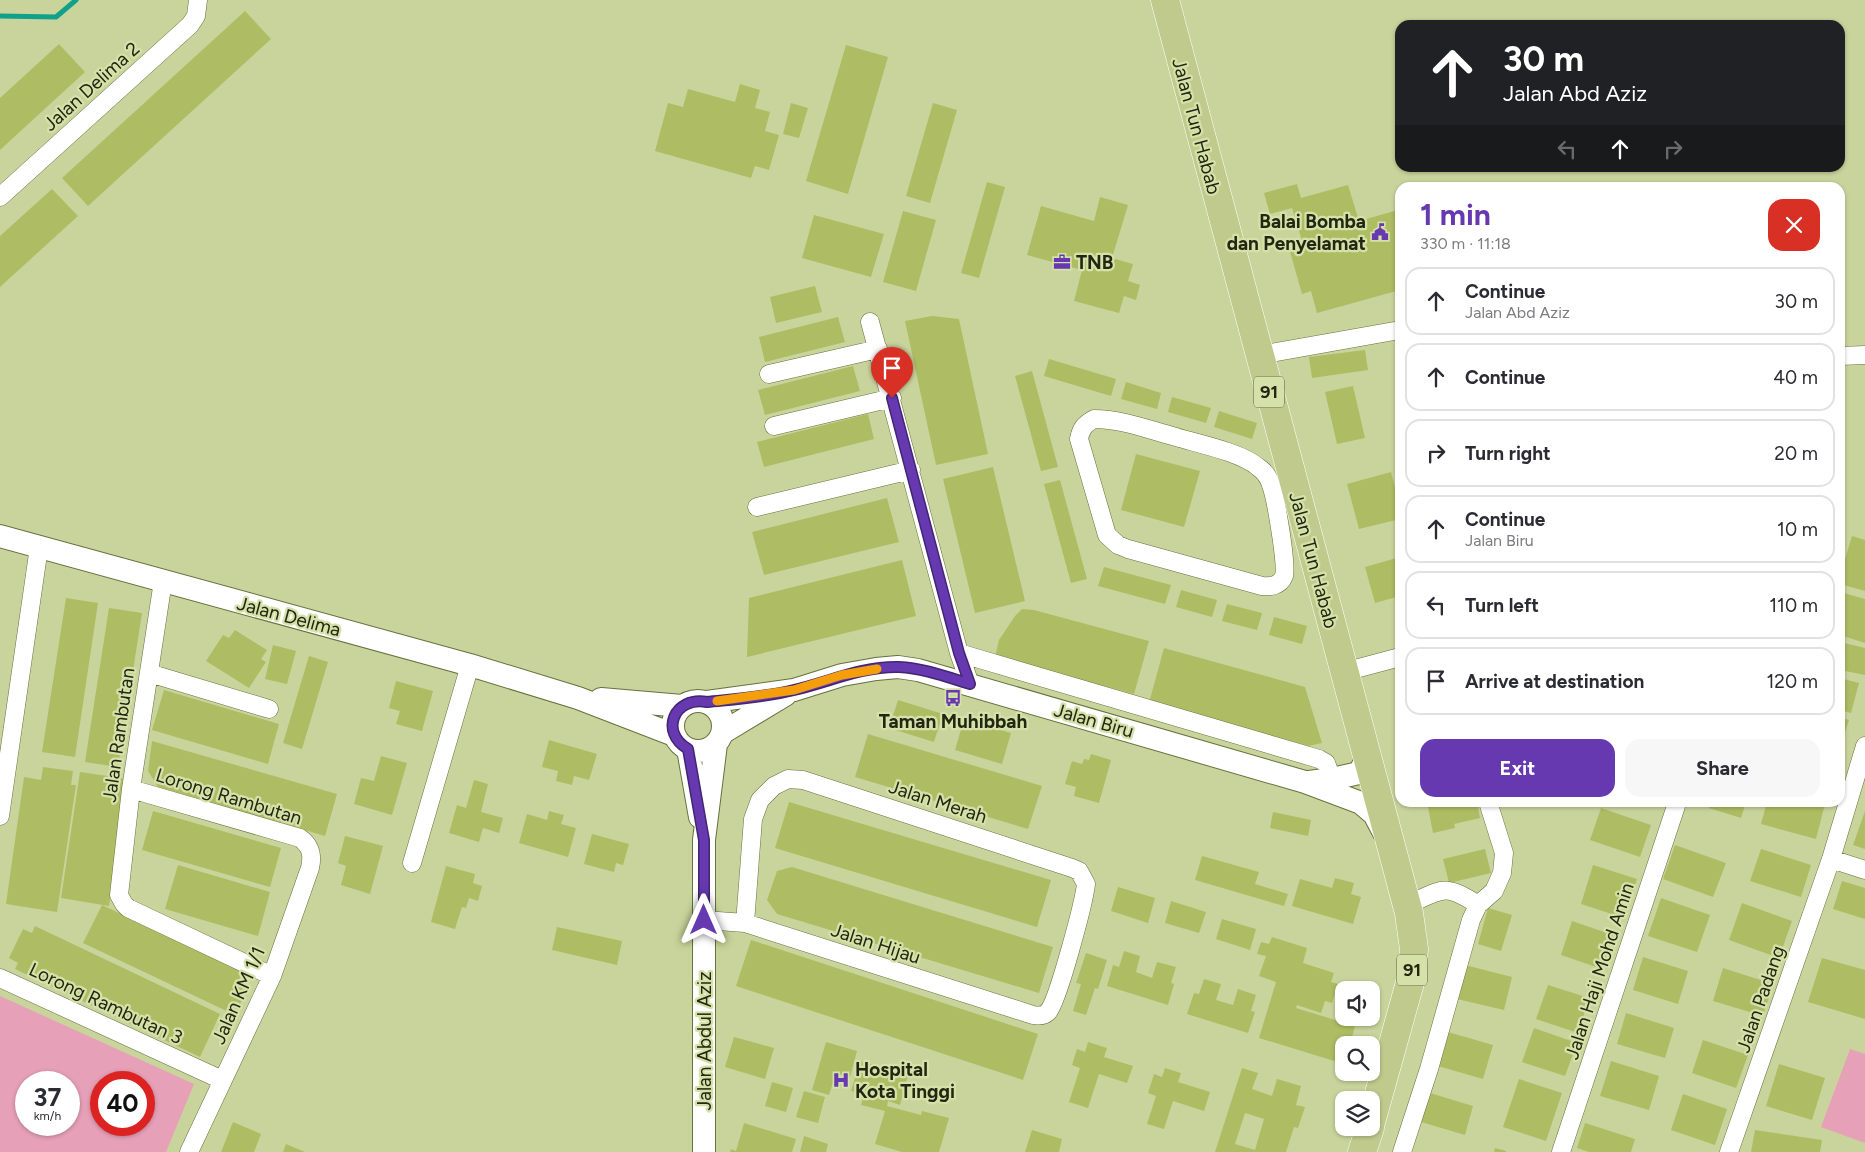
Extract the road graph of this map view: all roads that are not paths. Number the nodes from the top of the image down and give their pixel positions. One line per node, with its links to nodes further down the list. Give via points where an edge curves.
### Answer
1 (198, 0): 3 (street, Jalan Delima 2, via 196,16 190,25)
2 (1168, 9): 7 (highway, Jalan Tun Habab / 91)
3 (0, 197)
4 (870, 322): 6 (street)
5 (1395, 331): 7 (street)
6 (878, 349): 10 (street); 11 (street)
7 (1259, 355): 17 (highway, Jalan Tun Habab / 91)
8 (1865, 355): 9 (street)
9 (1845, 356)
10 (768, 374)
11 (892, 398): 12 (street); 13 (street)
12 (774, 426)
13 (911, 470): 14 (street); 20 (street)
14 (757, 507)
15 (0, 536): 18 (street, Jalan Delima)
16 (1281, 536): 16 (street, via 1271,485 1257,466 1220,450 1105,419 1094,419 1080,430 1082,452 1104,527 1118,545 1271,587 1284,576); 17 (street)
17 (1308, 538): 23 (highway, Jalan Tun Habab / 91)
18 (39, 547): 19 (street, Jalan Delima); 31 (street)
19 (163, 581): 22 (street, Jalan Delima); 24 (street, Jalan Rambutan)
20 (959, 653): 25 (street); 36 (street, via 1320,759 1326,763)
21 (1395, 658): 23 (street)
22 (470, 666): 27 (street, Jalan Delima); 46 (street)
23 (1344, 672): 35 (highway, Jalan Tun Habab / 91)
24 (149, 673): 30 (street); 38 (street, Jalan Rambutan)
25 (970, 684): 26 (street, Jalan Biru, via 898,667 842,675); 37 (street, Jalan Biru)
26 (794, 690): 28 (street, Jalan Biru); 32 (street, Jalan Biru)
27 (578, 698): 29 (street, Jalan Delima); 33 (street, Jalan Delima)
28 (707, 702): 29 (street, via 698,700); 32 (street, via 719,712 723,726)
29 (682, 706): 33 (street, via 673,719 672,727)
30 (269, 709)
31 (7, 714): 41 (street)
32 (719, 739): 33 (street, via 703,751); 42 (street)
33 (681, 742): 42 (street)
34 (1865, 746): 45 (street, Jalan Padang)
35 (1367, 758): 36 (street, Jalan Biru, via 1360,773); 43 (highway, Jalan Tun Habab / 91)
36 (1332, 779): 37 (street, Jalan Biru)
37 (1305, 782): 43 (street, Jalan Biru, via 1361,803 1374,814)
38 (131, 789): 44 (street, Lorong Rambutan, via 300,838); 52 (street, Jalan Rambutan, via 119,895 124,904)
39 (1490, 807): 49 (street, via 1504,852 1502,874 1494,891)
40 (1676, 807): 62 (street, Jalan Haji Mohd Amin)
41 (0, 816)
42 (704, 840): 50 (street, Jalan Abdul Aziz)
43 (1390, 843): 48 (highway, Jalan Tun Habab / 91)
44 (311, 850): 52 (street, Jalan KM 1/1, via 310,868)
45 (1831, 859): 47 (street); 63 (street, Jalan Padang)
46 (412, 863)
47 (1865, 870)
48 (1407, 905): 49 (street, via 1443,890 1460,893); 56 (highway, Jalan Tun Habab / 91, via 1414,949 1411,979)
49 (1478, 905): 61 (street)
50 (704, 920): 51 (street, Jalan Hijau); 59 (street, Jalan Abdul Aziz)
51 (744, 923): 54 (street, Jalan Hijau); 54 (street, Jalan Merah, via 752,820 760,800 774,786 788,779 803,780 1078,871 1086,884 1071,945 1049,1011)
52 (272, 976): 55 (street, Jalan KM 1/1)
53 (0, 978): 55 (street, Lorong Rambutan 3)
54 (1033, 1016)
55 (222, 1080): 58 (street, Jalan KM 1/1)
56 (1380, 1091)
57 (1367, 1136): 60 (highway)
58 (189, 1152)
59 (704, 1152)
60 (1362, 1152)
61 (1402, 1152)
62 (1561, 1152)
63 (1729, 1152)

